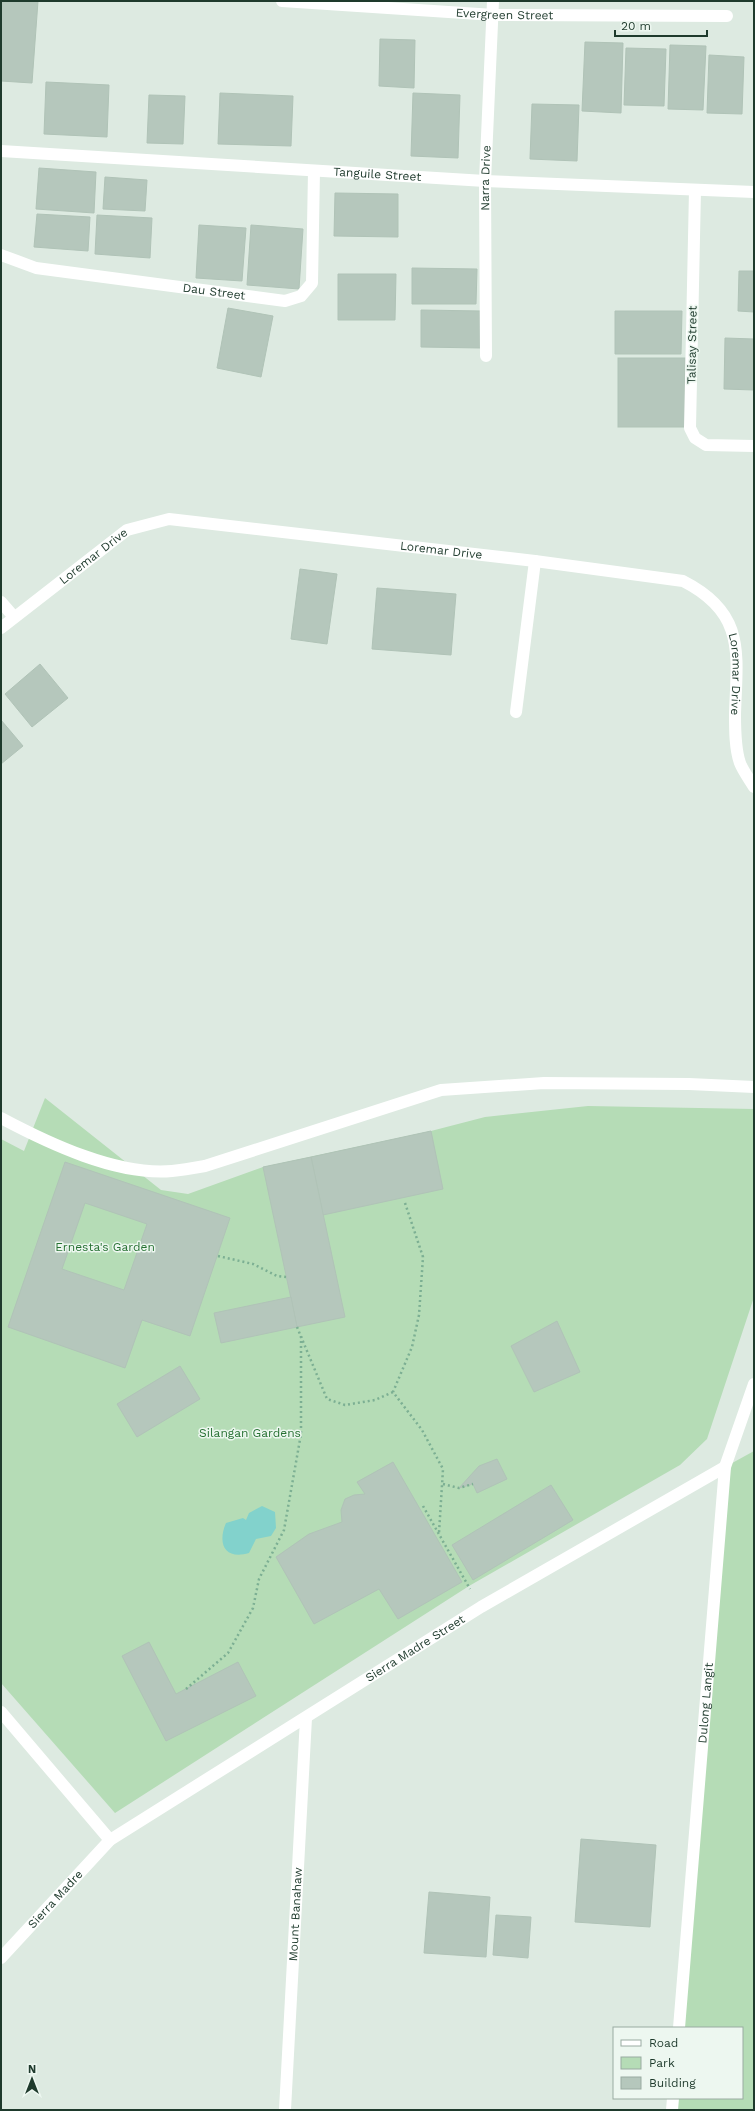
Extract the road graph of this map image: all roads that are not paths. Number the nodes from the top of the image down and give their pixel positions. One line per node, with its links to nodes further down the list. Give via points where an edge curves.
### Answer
1 (282, 1): 3 (street, Evergreen Street)
2 (493, 1): 3 (street, Narra Drive)
3 (494, 15): 4 (street, Evergreen Street); 7 (street, Narra Drive)
4 (727, 16)
5 (1, 151): 6 (street, Tanguile Street)
6 (314, 171): 7 (street, Tanguile Street); 10 (street, Dau Street, via 312,283 301,296 285,301 36,268)
7 (485, 181): 8 (street, Tanguile Street); 11 (street, Narra Drive)
8 (695, 190): 9 (street, Tanguile Street); 12 (street, Talisay Street, via 690,428 695,438 706,445)
9 (754, 192)
10 (1, 255)
11 (486, 356)
12 (754, 446)
13 (535, 561): 15 (street, Loremar Drive, via 169,519 127,530); 17 (street); 18 (street, Loremar Drive, via 683,581 703,591 723,611 734,632 737,670 735,730 740,764)
14 (1, 602): 15 (street)
15 (14, 617): 16 (street, Loremar Drive)
16 (1, 628)
17 (516, 712)
18 (754, 787)
19 (754, 1087): 20 (street, via 544,1083 442,1090 205,1166 171,1171 113,1165 44,1141)
20 (1, 1118)
21 (754, 1384): 22 (street, Dulong Langit)
22 (725, 1467): 24 (street, Sierra Madre Street, via 481,1607); 27 (street, Dulong Langit)
23 (1, 1712): 25 (street)
24 (306, 1718): 25 (street, Sierra Madre Street); 29 (street, Mount Banahaw)
25 (110, 1840): 26 (street, Sierra Madre)
26 (1, 1958)
27 (679, 2027)
28 (673, 2099): 30 (street)
29 (285, 2110)
30 (672, 2110)

